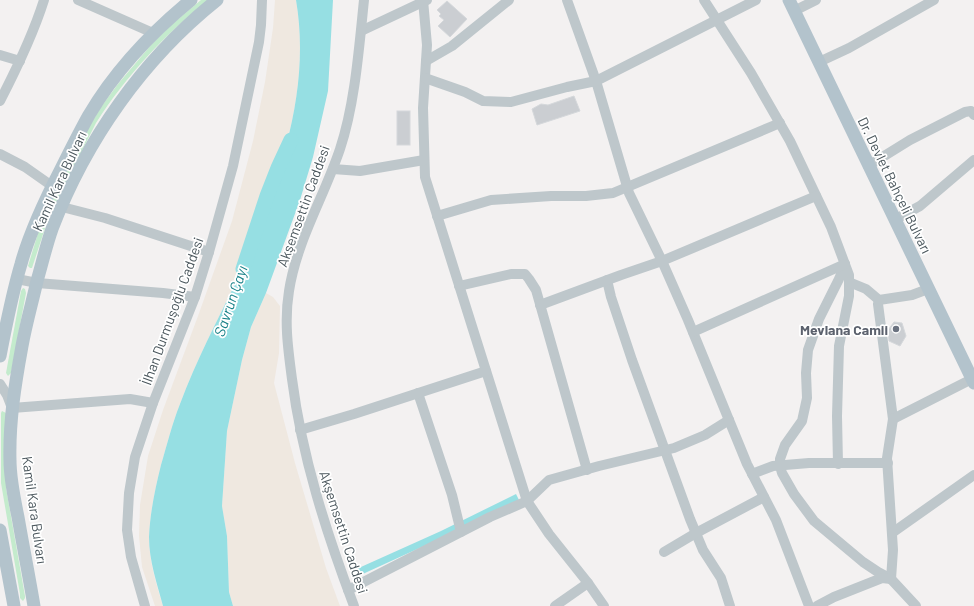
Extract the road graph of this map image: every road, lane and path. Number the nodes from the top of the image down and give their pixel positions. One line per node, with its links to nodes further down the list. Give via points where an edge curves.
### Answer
1 (44, 0): 19 (street)
2 (78, 0): 17 (street)
3 (192, 0): 17 (main road, Kamil Kara Bulvarı)
4 (217, 0): 35 (main road, Kamil Kara Bulvarı, via 179,32 139,77 93,143)
5 (262, 0): 38 (street, İlhan Durmuşoğlu Caddesi, via 259,42 239,143)
6 (364, 0): 16 (street, Akşemsettin Caddesi)
7 (424, 0): 16 (street); 20 (street)
8 (509, 0): 20 (street, via 452,46)
9 (566, 0): 23 (street)
10 (704, 0): 15 (street)
11 (756, 0): 15 (street)
12 (816, 0): 14 (street)
13 (934, 0): 21 (street)
14 (791, 5): 21 (main road, Dr. Devlet Bahçeli Bulvarı)
15 (717, 21): 23 (street); 26 (street, via 752,73)
16 (361, 31): 31 (street, Akşemsettin Caddesi, via 348,116)
17 (153, 33): 32 (main road, Kamil Kara Bulvarı, via 98,102)
18 (0, 55): 19 (street)
19 (20, 61): 24 (street)
20 (426, 61): 22 (street)
21 (819, 62): 30 (main road, Dr. Devlet Bahçeli Bulvarı)
22 (425, 78): 23 (street, via 483,101 511,102); 28 (street)
23 (596, 81): 33 (street)
24 (0, 101)
25 (974, 115): 30 (street, via 970,111 966,112 910,140)
26 (780, 123): 33 (street); 34 (street)
27 (0, 154): 32 (street, via 25,167)
28 (424, 160): 31 (street, via 360,171); 36 (street, via 425,177)
29 (974, 160): 37 (street, via 920,206)
30 (868, 166): 37 (main road, Dr. Devlet Bahçeli Bulvarı)
31 (333, 169): 62 (street, Akşemsettin Caddesi, via 300,248 289,292 287,341)
32 (52, 186): 41 (main road, Kamil Kara Bulvarı, via 37,217)
33 (627, 186): 36 (street, via 613,193 586,196 491,200); 39 (street)
34 (816, 196): 39 (street); 40 (street, via 831,226)
35 (62, 207): 38 (street, via 105,218); 44 (main road, Kamil Kara Bulvarı, via 51,231)
36 (437, 216): 45 (street)
37 (894, 220): 46 (main road, Dr. Devlet Bahçeli Bulvarı)
38 (209, 252): 47 (street, İlhan Durmuşoğlu Caddesi)
39 (662, 261): 42 (street); 50 (street)
40 (845, 264): 43 (street); 50 (street); 66 (street, via 819,319 808,350 807,398 802,421 785,445)
41 (16, 279): 44 (street); 51 (main road, Kamil Kara Bulvarı)
42 (607, 280): 49 (street); 63 (street, via 632,360)
43 (849, 282): 48 (street, via 866,289); 65 (street, via 849,296 839,346)
44 (37, 283): 47 (street); 53 (main road, Kamil Kara Bulvarı, via 25,326)
45 (458, 286): 49 (street, via 511,274 525,274 536,290); 52 (street)
46 (928, 289): 48 (street); 54 (main road, Dr. Devlet Bahçeli Bulvarı)
47 (194, 297): 58 (street, İlhan Durmuşoğlu Caddesi)
48 (879, 300): 60 (street)
49 (540, 305): 67 (street)
50 (693, 332): 61 (street)
51 (0, 356)
52 (486, 371): 56 (street); 71 (street)
53 (16, 381): 57 (street, via 10,392); 59 (main road, Kamil Kara Bulvarı)
54 (973, 381): 60 (street)
55 (0, 384): 57 (street)
56 (418, 393): 62 (street); 73 (street, via 452,495)
57 (4, 395): 59 (street)
58 (153, 403): 59 (street, via 130,399); 82 (street, İlhan Durmuşoğlu Caddesi, via 135,457 129,493 127,530 131,557)
59 (12, 408): 81 (main road, Kamil Kara Bulvarı, via 11,474)
60 (892, 419): 64 (street)
61 (729, 420): 63 (street, via 705,435); 68 (street)
62 (300, 430): 79 (street, Akşemsettin Caddesi, via 315,493)
63 (665, 450): 67 (street); 74 (street)
64 (888, 463): 65 (street); 75 (street)
65 (838, 464): 66 (street)
66 (780, 466): 68 (street); 77 (street, via 794,494 814,521 863,562)
67 (586, 470): 71 (street, via 549,480)
68 (752, 474): 70 (street)
69 (974, 475): 75 (street)
70 (764, 498): 74 (street); 87 (street, via 776,520)
71 (527, 501): 73 (street); 78 (street, via 549,534)
72 (0, 530): 80 (main road)
73 (461, 532): 79 (street)
74 (696, 533): 76 (street); 86 (street, via 703,550 721,578)
75 (892, 533): 77 (street)
76 (664, 552)
77 (892, 579): 88 (street, via 882,578); 89 (street)
78 (588, 583): 84 (street); 85 (street)
79 (348, 590): 83 (street, Akşemsettin Caddesi)
80 (14, 606)
81 (34, 606)
82 (145, 606)
83 (354, 606)
84 (555, 606)
85 (604, 606)
86 (730, 606)
87 (808, 606)
88 (817, 606)
89 (916, 606)

